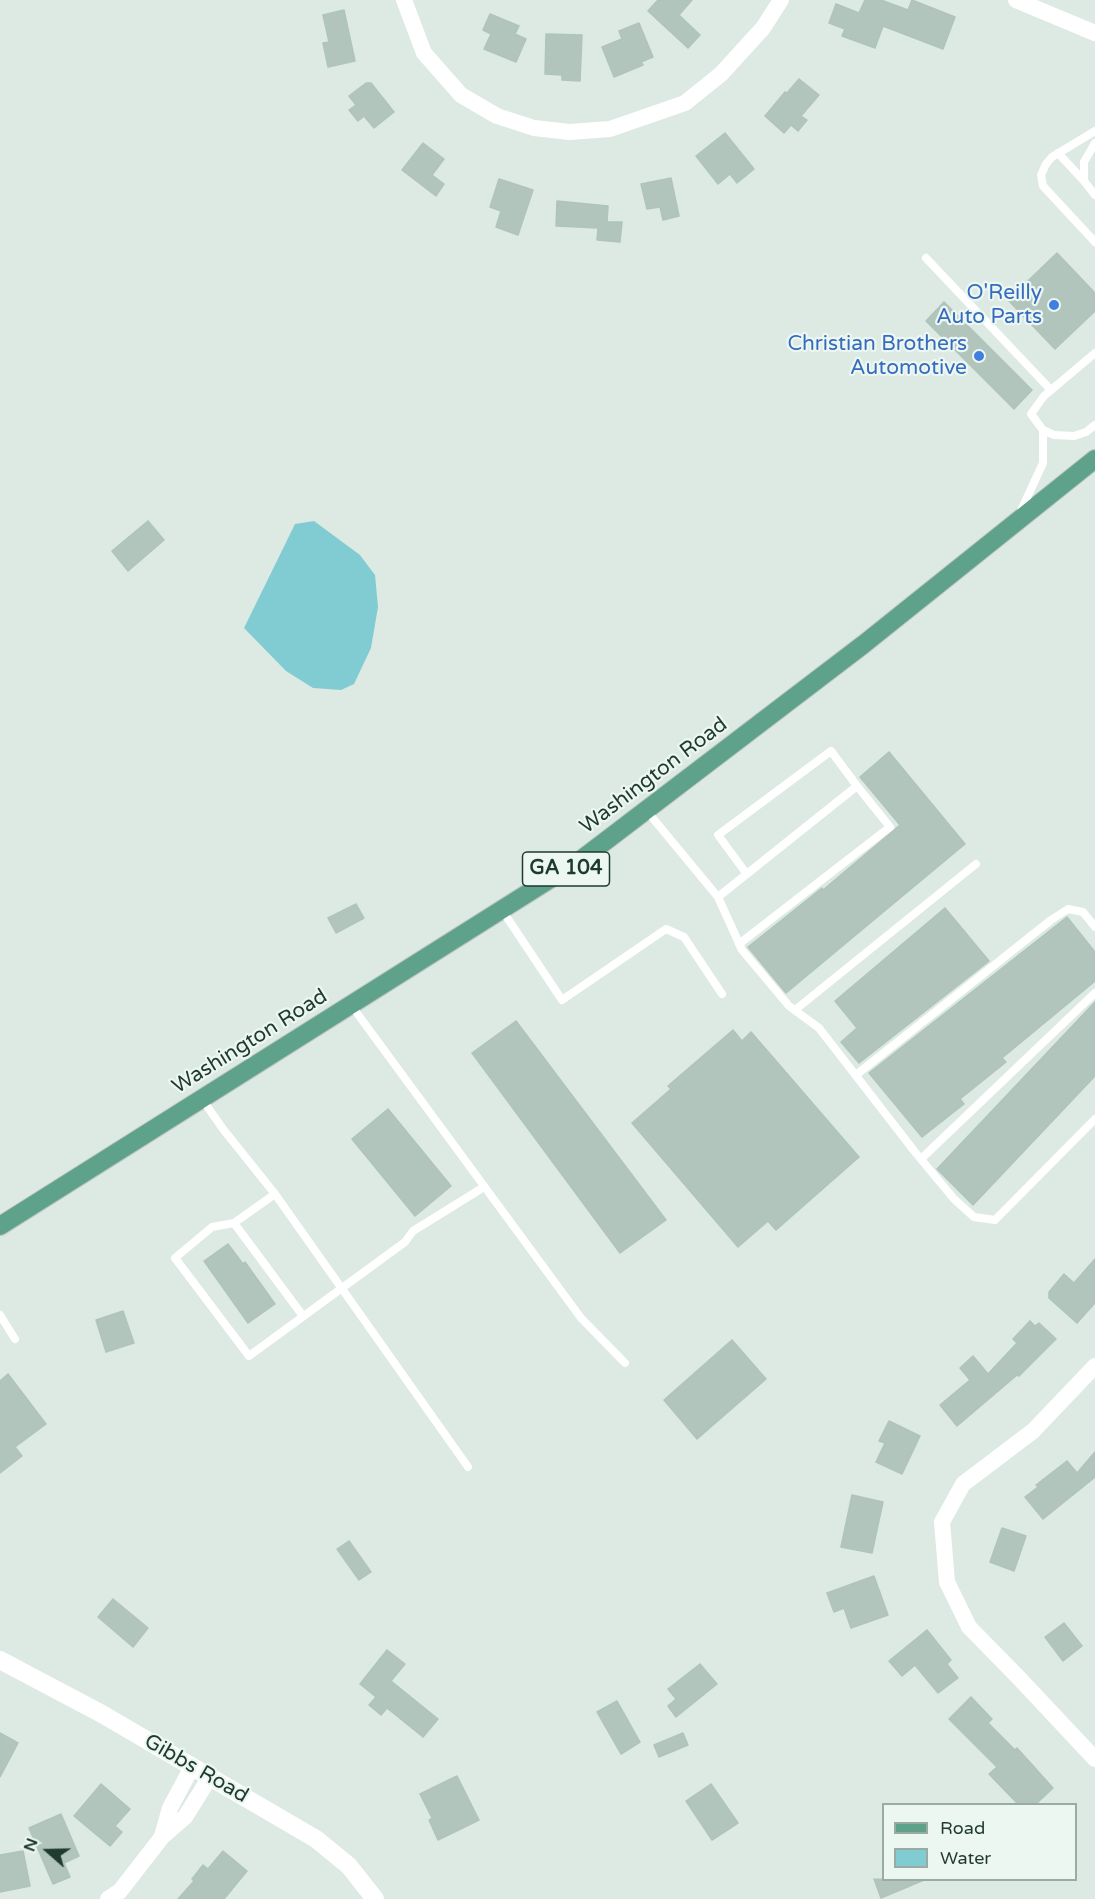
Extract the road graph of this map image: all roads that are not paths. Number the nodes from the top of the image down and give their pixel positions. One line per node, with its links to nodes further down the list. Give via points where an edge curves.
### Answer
1 (404, 0): 2 (street, via 424,53 461,95 497,116 534,128 570,132 610,129 686,103 721,74 763,28)
2 (781, 0)
3 (1016, 0): 4 (street)
4 (1095, 33)
5 (1095, 130): 7 (lane)
6 (1095, 143): 8 (lane, via 1084,162)
7 (1058, 153): 8 (lane); 10 (lane, via 1041,175 1043,186)
8 (1084, 181): 9 (lane)
9 (1095, 195)
10 (1095, 242)
11 (926, 258): 13 (lane)
12 (1095, 353): 13 (lane)
13 (1051, 390): 15 (lane, via 1032,414)
14 (1095, 425): 15 (lane, via 1074,436)
15 (1043, 430): 17 (lane, via 1043,463)
16 (1095, 459): 17 (main road, Washington Road / GA 104)
17 (1015, 523): 19 (main road, Washington Road / GA 104)
18 (857, 786): 21 (lane); 21 (lane, via 831,751 718,835); 25 (lane, via 890,827)
19 (646, 810): 22 (lane); 23 (main road, Washington Road / GA 104, via 582,859)
20 (976, 864): 29 (lane)
21 (746, 873): 22 (lane)
22 (718, 897): 25 (lane)
23 (502, 910): 27 (lane, via 562,1000 666,929 684,937); 28 (main road, Washington Road / GA 104)
24 (1095, 927): 30 (lane, via 1083,912 1068,909)
25 (739, 944): 29 (lane)
26 (1095, 993): 33 (lane)
27 (722, 994)
28 (351, 1005): 31 (main road, Washington Road / GA 104); 34 (lane)
29 (795, 1010): 30 (lane, via 819,1028)
30 (856, 1075): 33 (lane)
31 (202, 1099): 35 (lane); 37 (main road, Washington Road / GA 104)
32 (1095, 1119): 33 (lane, via 995,1220 974,1217)
33 (921, 1159)
34 (484, 1187): 38 (lane, via 413,1231 405,1242); 42 (lane, via 581,1318)
35 (275, 1194): 36 (lane); 38 (lane)
36 (234, 1223): 40 (lane); 40 (lane, via 212,1227 176,1258 249,1356)
37 (0, 1226)
38 (342, 1287): 40 (lane); 44 (lane)
39 (0, 1315): 41 (lane)
40 (303, 1316)
41 (15, 1340)
42 (625, 1363)
43 (1095, 1366): 46 (street, via 1033,1431 963,1484 942,1522 947,1582 969,1628)
44 (468, 1467)
45 (0, 1660): 47 (street, Gibbs Road)
46 (1095, 1759)
47 (192, 1767): 48 (street, Gibbs Road); 49 (street, via 170,1808)
48 (210, 1777): 49 (street, via 185,1817); 51 (street, Gibbs Road, via 316,1839 349,1866)
49 (162, 1837): 50 (street, via 120,1891)
50 (108, 1899)
51 (375, 1899)

